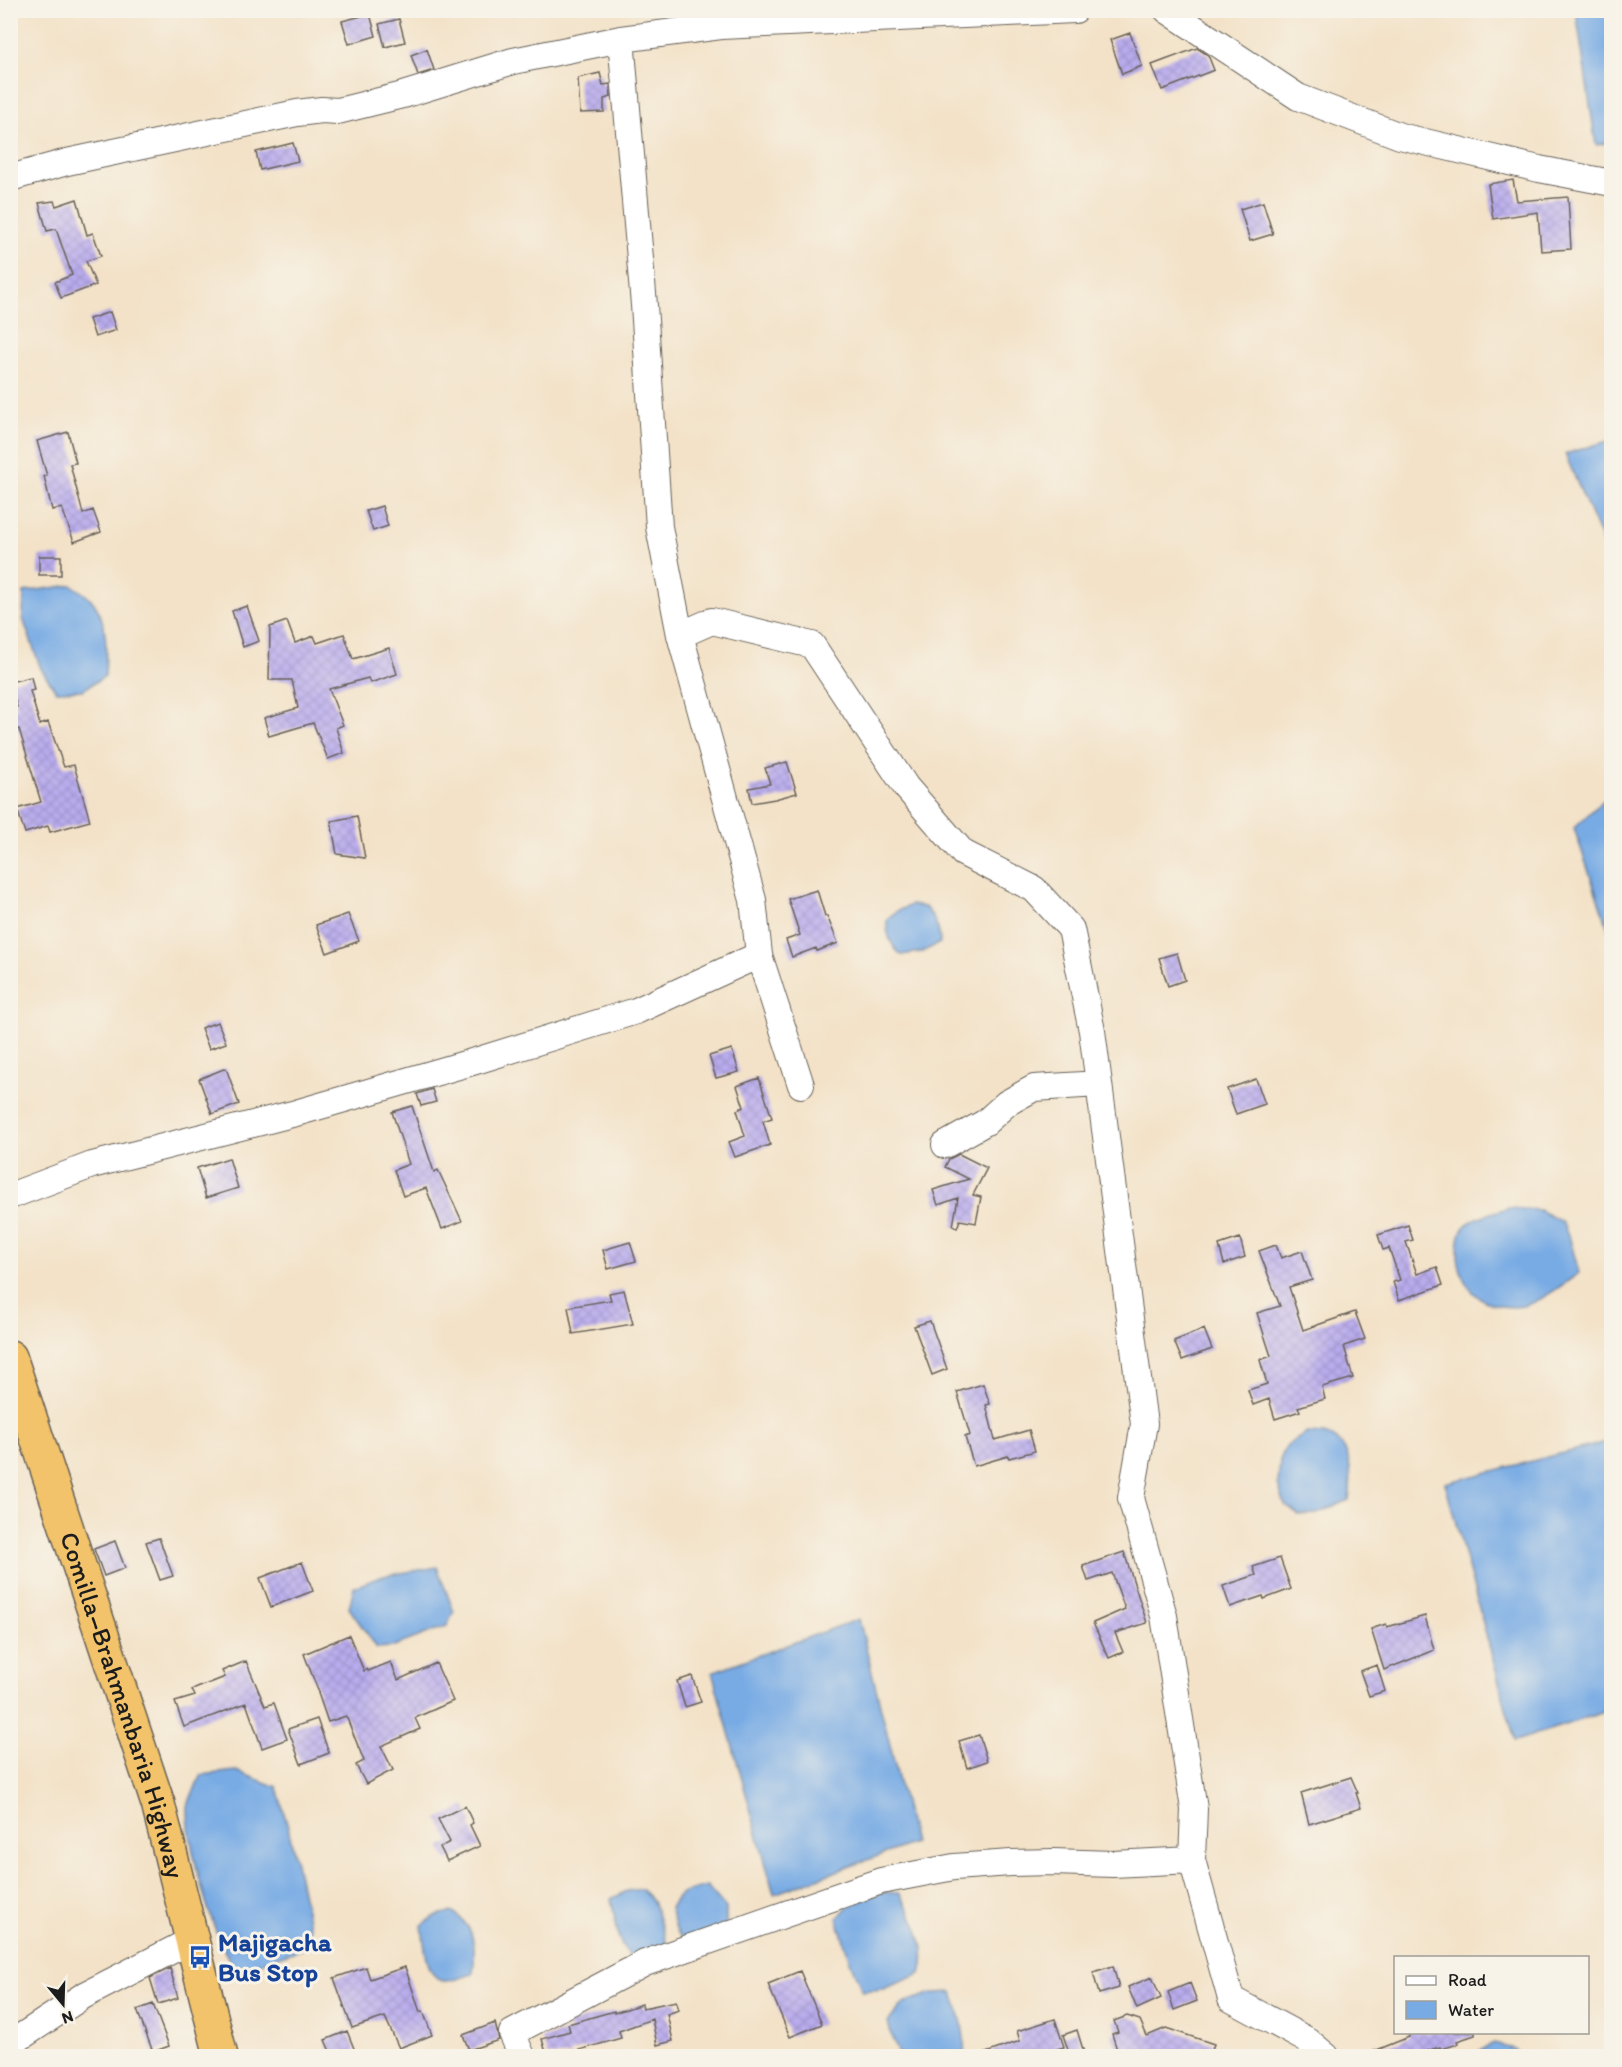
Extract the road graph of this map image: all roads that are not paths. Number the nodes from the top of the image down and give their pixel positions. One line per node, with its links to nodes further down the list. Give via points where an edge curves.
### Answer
1 (1075, 10): 3 (street, via 721,26)
2 (1167, 10): 5 (street, via 1298,97 1400,136)
3 (621, 39): 4 (street, via 513,61 338,111 297,113 67,162); 6 (street, via 659,527)
4 (10, 178)
5 (1611, 183)
6 (680, 635): 7 (street, via 753,900); 8 (street, via 712,621 812,645 906,787 963,853 1034,889 1071,928)
7 (759, 955): 9 (street); 11 (street, via 636,1011 296,1113 92,1165)
8 (1099, 1084): 10 (street, via 1034,1088); 13 (street, via 1144,1424 1131,1498 1164,1616 1194,1809)
9 (801, 1085)
10 (945, 1145)
11 (10, 1196)
12 (10, 1357): 14 (highway, Comilla–Brahmanbaria Highway, via 158,1804)
13 (1192, 1860): 17 (street, via 1011,1863 954,1867 881,1881 645,1963 512,2033); 18 (street, via 1231,1999 1307,2040)
14 (192, 1940): 15 (street, via 83,1996); 16 (highway, Comilla–Brahmanbaria Highway)
15 (10, 2044)
16 (221, 2056)
17 (522, 2056)
18 (1326, 2056)

